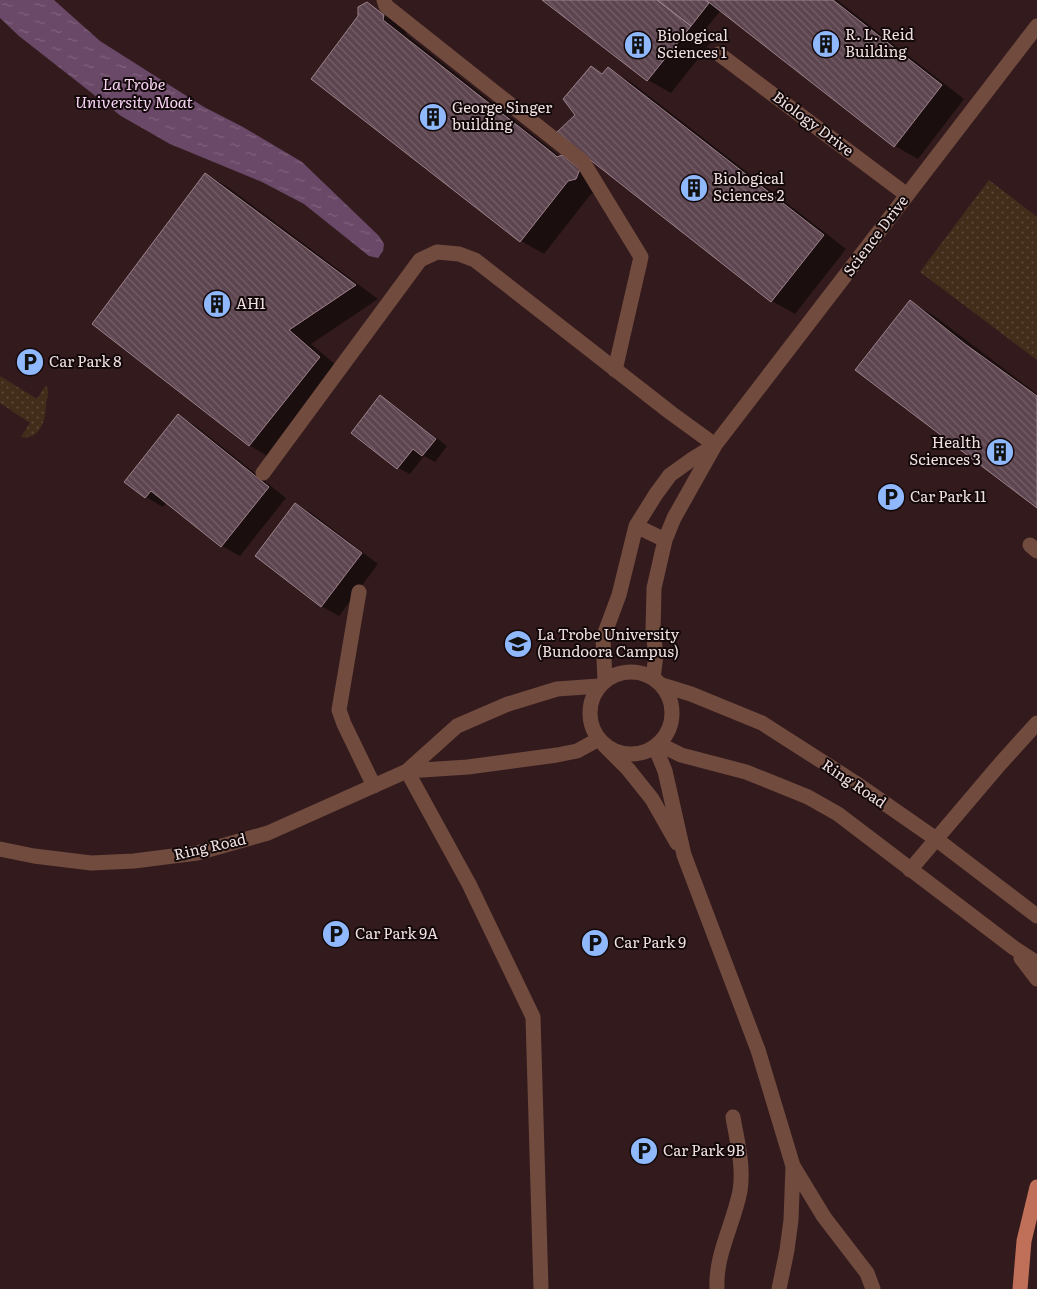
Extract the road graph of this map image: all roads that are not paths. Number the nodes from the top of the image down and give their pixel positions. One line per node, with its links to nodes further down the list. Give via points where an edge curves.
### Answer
1 (384, 0): 5 (street, via 386,6 583,162 641,257)
2 (1037, 26): 4 (street, Science Drive)
3 (719, 54): 4 (street, Biology Drive)
4 (907, 195): 6 (street, Science Drive)
5 (615, 370): 6 (street); 7 (street, via 475,260 459,254 437,252 420,260)
6 (715, 445): 8 (street, Science Drive, via 670,475); 9 (street, Science Drive)
7 (263, 473)
8 (636, 526): 9 (street); 12 (street, Science Drive, via 603,638)
9 (665, 540): 11 (street, Science Drive, via 654,588 653,632)
10 (360, 592): 17 (street, via 339,710)
11 (658, 682): 12 (street, via 634,671 614,674); 15 (street, via 670,700 673,716 668,731); 18 (street, Ring Road, via 762,723)
12 (602, 683): 14 (street, via 589,707 591,724); 16 (street, Ring Road, via 557,689 508,704 457,726)
13 (1037, 723): 18 (street)
14 (602, 742): 15 (street, via 616,752 630,755); 16 (street, Ring Road, via 557,755); 20 (street, via 652,799)
15 (657, 746): 20 (street); 21 (street, via 746,772 808,797 838,814)
16 (407, 771): 17 (street, Ring Road); 29 (street, via 534,1017)
17 (374, 786): 19 (street, Ring Road, via 268,833 197,853 134,861 91,862)
18 (936, 840): 21 (street); 22 (street, Ring Road)
19 (0, 849)
20 (684, 855): 27 (street, via 758,1050)
21 (910, 870): 23 (street)
22 (1035, 913)
23 (1014, 948): 24 (street); 25 (street)
24 (1037, 963)
25 (1037, 979)
26 (733, 1117): 30 (street, via 741,1171 740,1190 719,1264)
27 (793, 1166): 31 (street, via 789,1235); 32 (street, via 824,1217 867,1273)
28 (1037, 1187): 33 (main road, via 1024,1241)
29 (540, 1289)
30 (717, 1289)
31 (779, 1289)
32 (873, 1289)
33 (1020, 1289)

